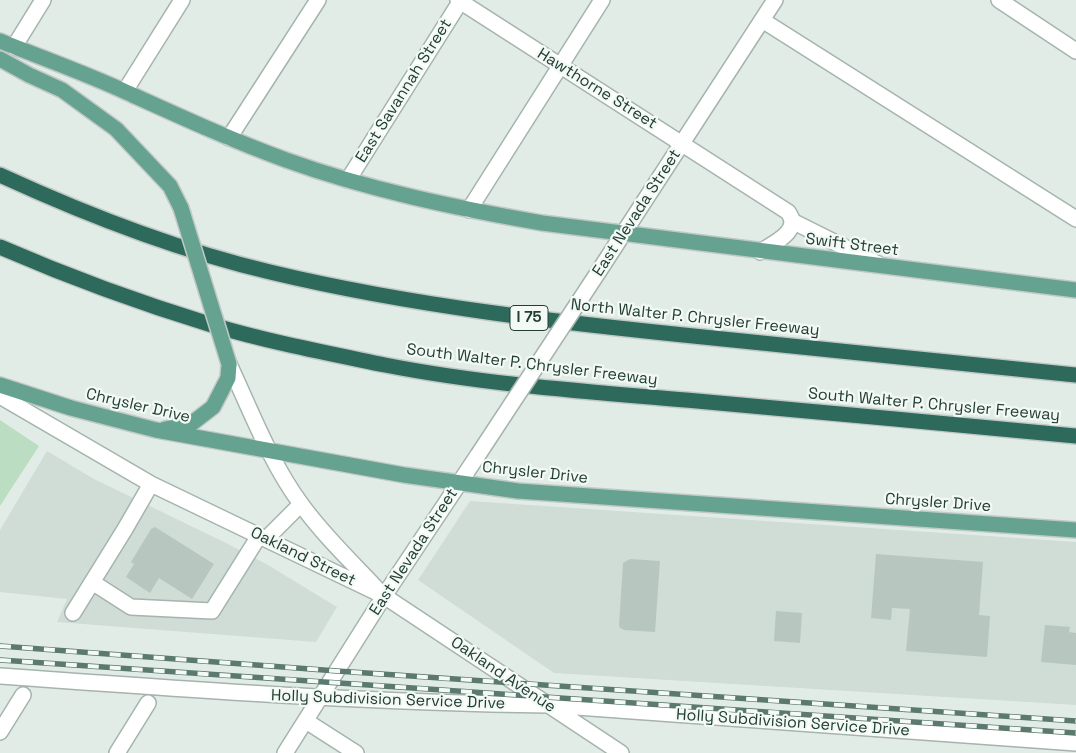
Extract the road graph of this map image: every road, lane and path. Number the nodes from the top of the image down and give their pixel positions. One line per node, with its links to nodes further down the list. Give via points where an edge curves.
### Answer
1 (43, 0): 9 (street)
2 (182, 0): 13 (street)
3 (318, 0): 14 (street)
4 (602, 0): 12 (street)
5 (775, 0): 8 (street, East Nevada Street)
6 (998, 0): 10 (street)
7 (459, 1): 12 (street, Hawthorne Street); 17 (street, East Savannah Street)
8 (762, 20): 15 (street, East Nevada Street); 20 (street)
9 (7, 44): 13 (main road)
10 (1076, 51)
11 (0, 59): 26 (main road, bridge, via 62,90 116,129 170,186 181,208)
12 (560, 64): 15 (street, Hawthorne Street); 18 (street)
13 (125, 91): 14 (main road)
14 (229, 138): 17 (main road)
15 (683, 144): 19 (street, Hawthorne Street, via 788,212); 21 (street, East Nevada Street)
16 (0, 175): 27 (highway, North Walter P. Chrysler Freeway / I 75, via 126,228 208,255 377,295 585,325)
17 (348, 180): 18 (main road)
18 (469, 210): 21 (main road, via 542,224)
19 (791, 218): 23 (street, via 791,230); 24 (street, Hawthorne Street)
20 (1076, 219)
21 (624, 234): 23 (main road, Swift Street); 33 (street, East Nevada Street, bridge)
22 (0, 248): 31 (highway, South Walter P. Chrysler Freeway, via 135,300 214,325 387,365 469,379)
23 (760, 252): 24 (main road, Swift Street)
24 (883, 266): 25 (main road, Swift Street)
25 (1076, 290)
26 (229, 364): 30 (main road, via 228,378 213,406 191,424); 32 (street, Oakland Street)
27 (1076, 375)
28 (0, 385): 30 (main road, Chrysler Drive)
29 (0, 396): 34 (street, Oakland Street)
30 (156, 430): 32 (main road, Chrysler Drive)
31 (1076, 436)
32 (269, 450): 33 (main road, Chrysler Drive); 35 (street, Oakland Street)
33 (459, 483): 36 (main road, Chrysler Drive, via 518,492); 39 (street, East Nevada Street)
34 (151, 484): 37 (street, Oakland Street); 38 (street)
35 (301, 504): 37 (street); 39 (street, Oakland Street)
36 (1076, 530)
37 (263, 538): 38 (street, via 212,611 132,607); 39 (street, Oakland Street)
38 (92, 582): 40 (street)
39 (384, 596): 43 (street, East Nevada Street); 45 (street, Oakland Avenue)
40 (73, 613)
41 (0, 676): 43 (street, Holly Subdivision Service Drive)
42 (23, 695): 47 (street)
43 (320, 698): 45 (street, Holly Subdivision Service Drive); 46 (street, East Nevada Street)
44 (148, 703): 49 (street)
45 (549, 706): 48 (street, Holly Subdivision Service Drive); 52 (street, Oakland Avenue)
46 (306, 721): 50 (street, East Nevada Street); 51 (street)
47 (0, 732)
48 (1076, 743)
49 (117, 753)
50 (285, 753)
51 (356, 753)
52 (621, 753)

